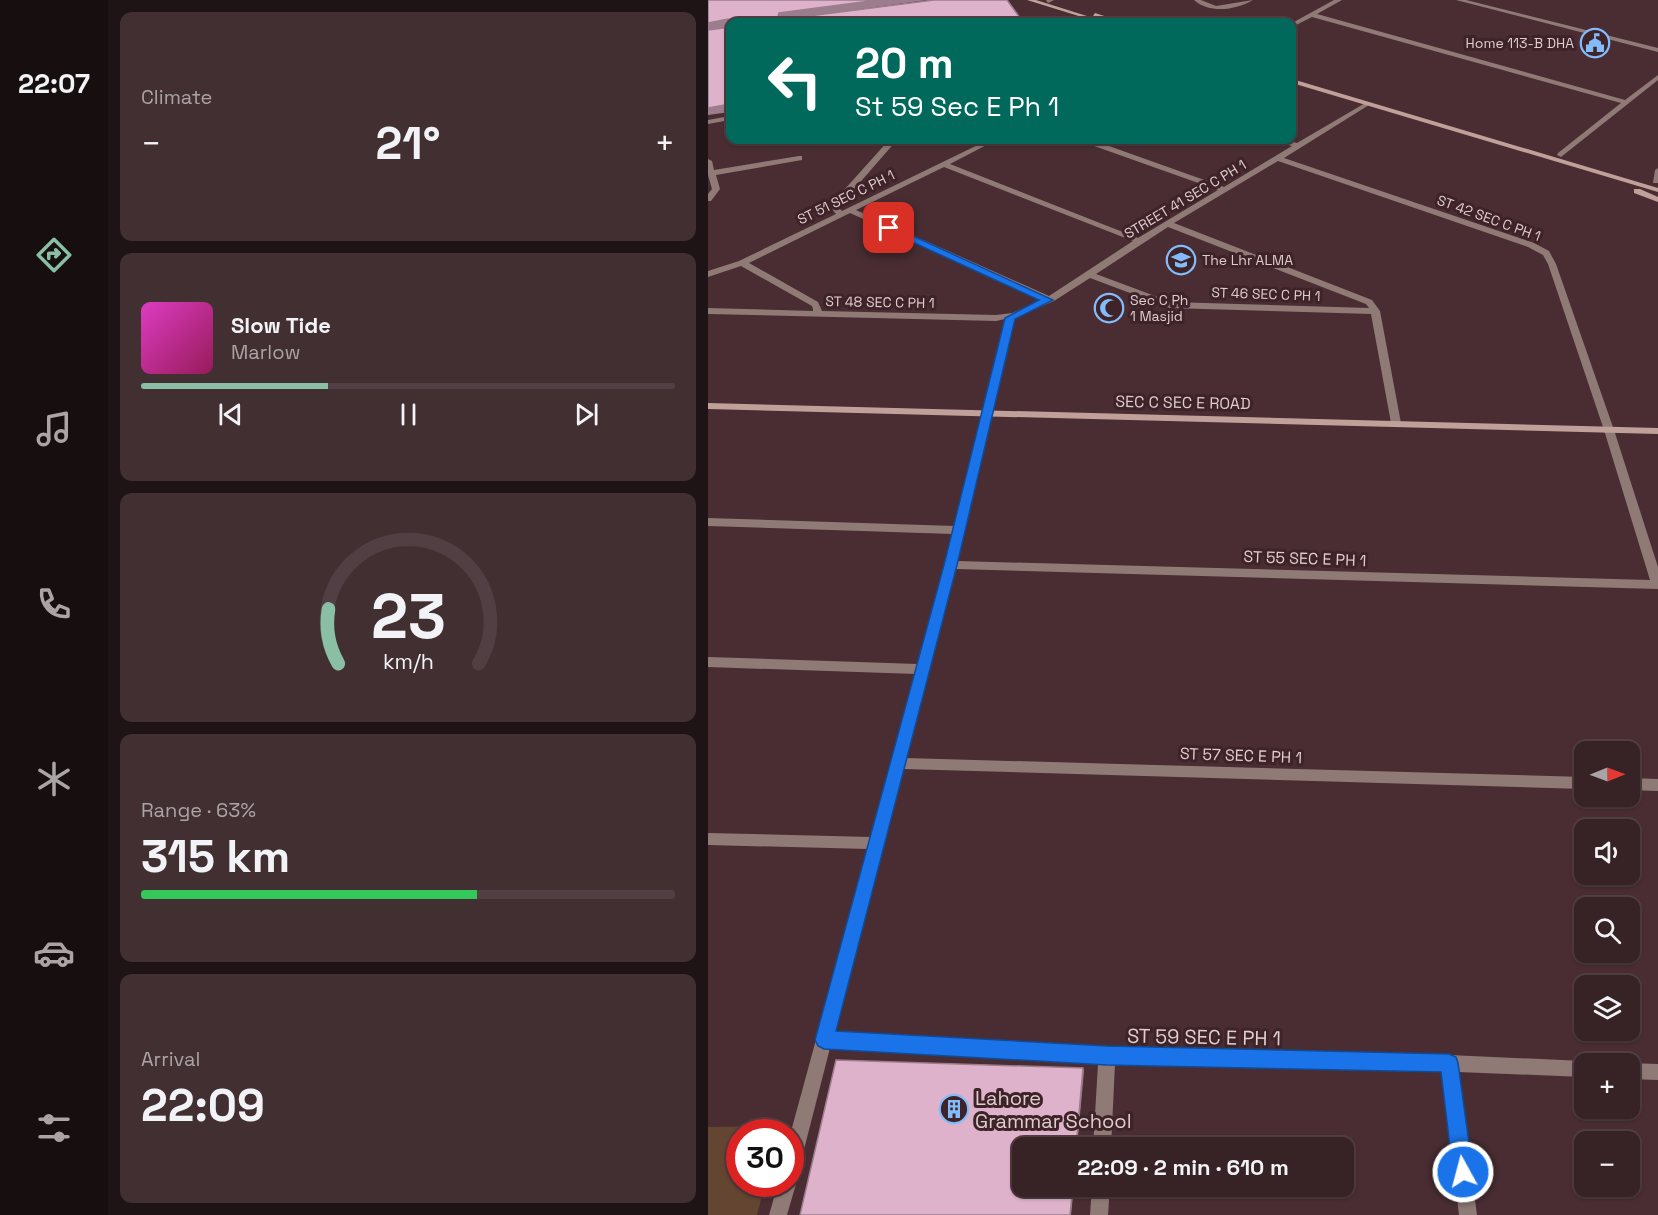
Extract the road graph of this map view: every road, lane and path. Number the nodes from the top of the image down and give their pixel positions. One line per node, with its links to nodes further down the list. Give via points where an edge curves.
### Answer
1 (1030, 0): 9 (main road)
2 (1048, 0): 10 (main road)
3 (1197, 0): 4 (street, via 1214,8)
4 (1250, 0)
5 (1322, 0): 7 (street)
6 (1459, 0): 12 (street)
7 (1336, 2): 8 (street)
8 (1312, 15): 11 (street); 16 (street)
9 (1087, 18)
10 (1105, 18)
11 (1296, 23)
12 (1658, 50)
13 (1296, 76): 26 (main road)
14 (1658, 77): 16 (street)
15 (1296, 82): 17 (main road)
16 (1626, 102): 26 (street)
17 (1368, 104): 20 (main road); 25 (street, STREET 41 SEC C PH 1)
18 (726, 119): 19 (street)
19 (708, 122)
20 (1458, 132): 33 (main road); 36 (main road)
21 (889, 144): 38 (street, via 838,202)
22 (985, 144): 30 (street, ST 51 SEC C PH 1)
23 (1097, 144): 34 (street)
24 (1292, 144): 25 (street)
25 (1299, 146): 28 (street, STREET 41 SEC C PH 1)
26 (1561, 155): 33 (main road)
27 (799, 158): 32 (street)
28 (1280, 159): 34 (street, STREET 41 SEC C PH 1); 52 (street, ST 42 SEC C PH 1, via 1546,253)
29 (708, 162): 32 (street)
30 (944, 164): 37 (street, ST 51 SEC C PH 1); 40 (street)
31 (1658, 170): 33 (lane)
32 (712, 173): 35 (street, via 716,189)
33 (1657, 184)
34 (1226, 190): 39 (street, STREET 41 SEC C PH 1)
35 (708, 199)
36 (1658, 200)
37 (849, 210): 38 (street, ST 51 SEC C PH 1); 44 (street)
38 (840, 214): 41 (street, ST 51 SEC C PH 1)
39 (1168, 224): 40 (street, STREET 41 SEC C PH 1); 46 (street, via 1369,302)
40 (1139, 242): 43 (street, STREET 41 SEC C PH 1)
41 (742, 263): 42 (street, ST 51 SEC C PH 1); 47 (street, via 815,304)
42 (708, 274)
43 (1089, 275): 44 (street, STREET 41 SEC C PH 1); 46 (street, ST 46 SEC C PH 1, via 1170,304)
44 (1048, 300): 48 (street, ST 48 SEC C PH 1)
45 (708, 311): 47 (street, ST 48 SEC C PH 1)
46 (1375, 311): 51 (street)
47 (816, 314): 48 (street, ST 48 SEC C PH 1)
48 (1010, 318): 50 (street)
49 (708, 406): 50 (main road, SEC C SEC E ROAD)
50 (988, 412): 51 (main road, SEC C SEC E ROAD); 55 (street)
51 (1396, 423): 52 (main road, SEC C SEC E ROAD)
52 (1609, 429): 53 (main road, SEC C SEC E ROAD); 57 (street)
53 (1658, 431)
54 (708, 522): 55 (street)
55 (959, 530): 56 (street)
56 (951, 565): 57 (street, ST 55 SEC E PH 1); 59 (street)
57 (1658, 584)
58 (708, 662): 59 (street)
59 (922, 669): 60 (street)
60 (897, 763): 61 (street, ST 57 SEC E PH 1); 65 (street)
61 (1574, 783)
62 (1640, 784): 63 (street)
63 (1658, 785)
64 (708, 839): 65 (street)
65 (876, 843): 66 (street)
66 (824, 1040): 67 (street, ST 59 SEC E PH 1); 72 (street)
67 (1107, 1056): 68 (street, ST 59 SEC E PH 1); 73 (street)
68 (1449, 1063): 69 (street, ST 59 SEC E PH 1); 78 (street)
69 (1574, 1069)
70 (1640, 1071): 71 (street)
71 (1658, 1072)
72 (803, 1119)
73 (1103, 1137)
74 (783, 1197): 76 (street)
75 (1100, 1197): 77 (street)
76 (778, 1215)
77 (1099, 1215)
78 (1468, 1215)

